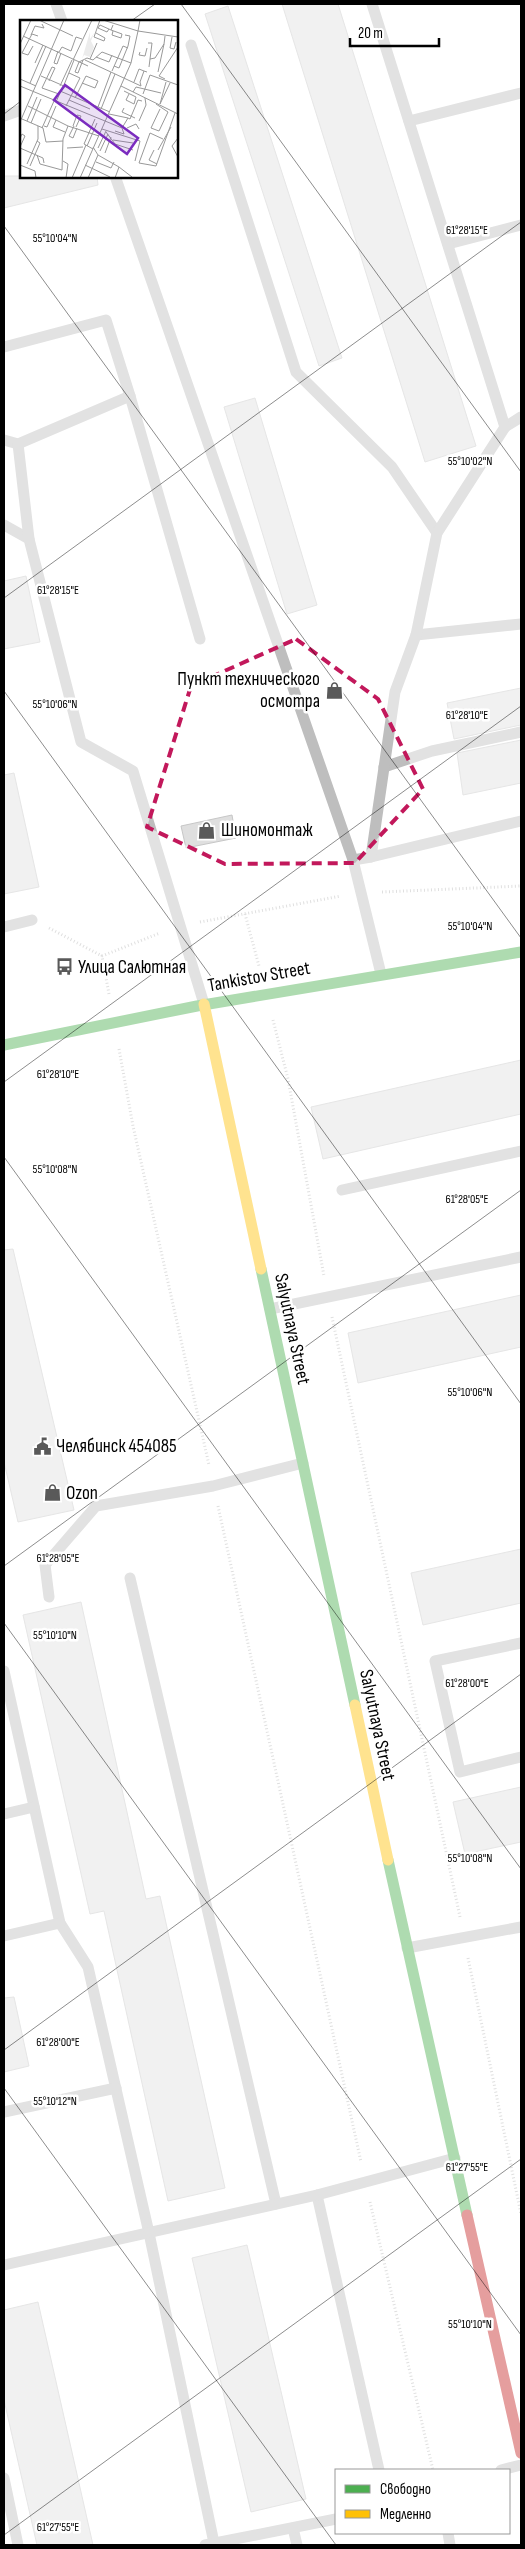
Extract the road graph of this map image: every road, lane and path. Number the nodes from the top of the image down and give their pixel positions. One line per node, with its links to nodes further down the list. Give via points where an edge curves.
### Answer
1 (56, 4): 3 (lane)
2 (372, 4): 8 (lane)
3 (62, 20)
4 (191, 45): 19 (lane, via 296,372 392,467)
5 (521, 93): 8 (lane)
6 (20, 110): 7 (lane)
7 (4, 116)
8 (409, 121): 11 (lane)
9 (116, 178): 28 (lane)
10 (521, 225): 11 (lane)
11 (448, 244): 15 (lane)
12 (4, 347): 13 (lane, via 106,320)
13 (130, 396): 17 (lane); 23 (lane)
14 (521, 417): 15 (lane)
15 (505, 427): 19 (lane)
16 (4, 440): 17 (lane)
17 (18, 444): 20 (lane)
18 (4, 525): 20 (lane)
19 (437, 532): 22 (lane)
20 (29, 539): 33 (lane, via 80,742 133,771)
21 (521, 624): 22 (lane)
22 (416, 635): 25 (lane, via 394,692)
23 (200, 639)
24 (521, 732): 25 (lane, via 432,751)
25 (384, 766): 27 (lane)
26 (521, 821): 27 (lane)
27 (371, 857): 28 (lane)
28 (353, 860): 30 (lane)
29 (521, 886): 30 (path)
30 (361, 892): 31 (path); 37 (lane)
31 (245, 914): 33 (path); 38 (path)
32 (32, 920): 34 (lane); 36 (path)
33 (180, 926): 36 (path); 39 (lane)
34 (4, 927)
35 (521, 952): 37 (street, Tankistov Street)
36 (102, 956): 40 (path)
37 (381, 974): 38 (street, Tankistov Street)
38 (266, 994): 39 (street, Tankistov Street); 45 (path, via 288,1079)
39 (204, 1004): 40 (street, Tankistov Street); 46 (street, Salyutnaya Street)
40 (113, 1020): 41 (street, Tankistov Street); 48 (path, via 133,1126)
41 (4, 1045)
42 (521, 1151): 43 (lane)
43 (342, 1190)
44 (521, 1257): 45 (lane)
45 (328, 1297): 46 (lane); 59 (path)
46 (270, 1309): 47 (street, Salyutnaya Street)
47 (303, 1463): 48 (lane); 60 (street, Salyutnaya Street)
48 (213, 1486): 50 (lane, via 96,1506 45,1565); 64 (path)
49 (130, 1578): 66 (lane)
50 (49, 1597)
51 (521, 1643): 53 (lane, via 435,1661 460,1772)
52 (4, 1671): 54 (lane)
53 (521, 1757)
54 (34, 1807): 55 (lane); 56 (lane)
55 (4, 1814)
56 (60, 1923): 58 (lane); 61 (lane, via 88,1967)
57 (521, 1927): 59 (lane)
58 (4, 1936)
59 (464, 1938): 60 (lane); 67 (path)
60 (407, 1948): 63 (street, Salyutnaya Street)
61 (116, 2088): 62 (lane); 68 (lane)
62 (4, 2112)
63 (454, 2158): 64 (lane); 70 (street, Salyutnaya Street)
64 (365, 2182): 65 (lane); 73 (path)
65 (317, 2194): 66 (lane); 72 (lane)
66 (276, 2204): 68 (lane)
67 (521, 2214)
68 (149, 2233): 69 (lane); 78 (lane)
69 (4, 2266)
70 (521, 2453)
71 (521, 2465): 74 (lane)
72 (379, 2469)
73 (433, 2469)
74 (505, 2469)
75 (4, 2478): 79 (lane)
76 (335, 2520): 77 (lane)
77 (293, 2528): 78 (lane); 80 (lane)
78 (210, 2544)
79 (18, 2545)
80 (297, 2545)

